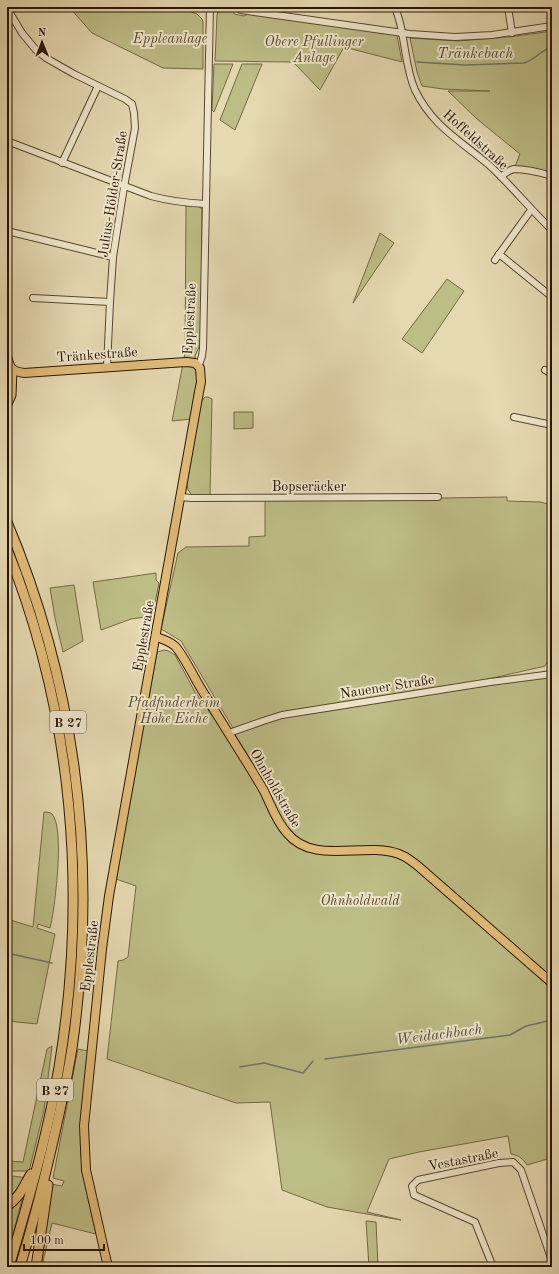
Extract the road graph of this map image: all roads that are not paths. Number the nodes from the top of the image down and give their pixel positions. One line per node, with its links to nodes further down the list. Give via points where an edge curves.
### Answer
1 (200, 7): 2 (street)
2 (210, 7): 16 (street, Epplestraße)
3 (395, 7): 8 (street, Hoffeldstraße)
4 (508, 7): 9 (street)
5 (7, 8): 10 (street, Julius-Hölder-Straße, via 36,50 59,66)
6 (241, 10): 8 (street)
7 (552, 26): 9 (street)
8 (402, 33): 9 (street, via 455,37); 14 (street, Hoffeldstraße, via 407,64 420,100 441,126)
9 (512, 33)
10 (98, 86): 12 (street); 15 (street, Julius-Hölder-Straße, via 132,104 136,128)
11 (7, 141): 12 (street)
12 (62, 162): 15 (street)
13 (552, 176): 14 (street, via 514,169 505,172)
14 (501, 177): 17 (street, Hoffeldstraße)
15 (124, 187): 16 (street, via 167,200); 21 (street, Julius-Hölder-Straße)
16 (206, 204): 27 (street, Epplestraße, via 203,348)
17 (531, 210): 18 (street, Hoffeldstraße); 20 (street)
18 (552, 230)
19 (7, 231): 21 (street)
20 (499, 254): 22 (street); 23 (street)
21 (113, 256): 25 (street, Julius-Hölder-Straße)
22 (495, 260)
23 (552, 297)
24 (33, 298): 25 (street)
25 (110, 302): 28 (street, Julius-Hölder-Straße)
26 (7, 356): 29 (main road)
27 (199, 365): 28 (main road, Tränkestraße, via 186,362); 35 (main road, Epplestraße, via 201,382)
28 (107, 366): 29 (main road, Tränkestraße, via 24,373)
29 (12, 370): 32 (highway, via 11,395)
30 (545, 370): 31 (street)
31 (552, 374)
32 (7, 404)
33 (514, 417): 34 (street)
34 (552, 425)
35 (180, 497): 36 (street, Bopseräcker); 39 (main road, Epplestraße)
36 (438, 497)
37 (7, 522): 43 (highway, B 27, via 22,558 53,655 66,716 80,816 83,862 83,947 76,1018 62,1104)
38 (7, 549): 44 (highway, B 27, via 28,607 57,718 73,861 73,944 67,1010 59,1068)
39 (156, 637): 41 (main road, Ohnholdstraße, via 171,643 178,651); 50 (main road, Epplestraße, via 102,949 84,1126 86,1170)
40 (552, 674): 41 (street, Nauener Straße, via 282,715)
41 (229, 733): 42 (main road, Ohnholdstraße, via 265,792 280,824 297,843 318,850 381,850 407,857)
42 (552, 983)
43 (48, 1168): 48 (highway, B 27); 49 (highway, B 27, via 49,1182)
44 (37, 1169): 45 (highway, B 27, via 30,1175 19,1195); 47 (highway, B 27)
45 (7, 1206)
46 (552, 1261): 51 (street, Vestastraße, via 522,1170 512,1162 418,1180 412,1186 414,1195 475,1222)
47 (9, 1267)
48 (20, 1267)
49 (36, 1267)
50 (108, 1267)
51 (493, 1267)

